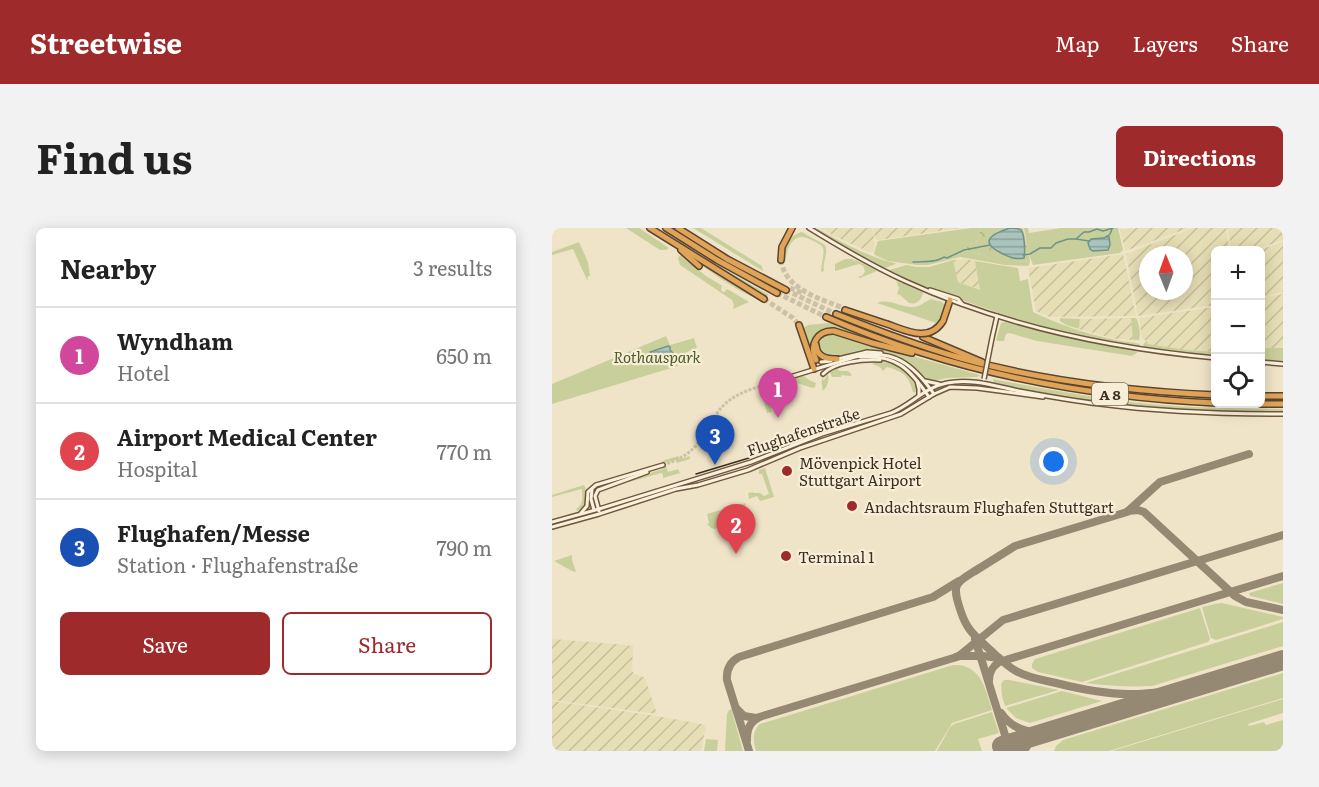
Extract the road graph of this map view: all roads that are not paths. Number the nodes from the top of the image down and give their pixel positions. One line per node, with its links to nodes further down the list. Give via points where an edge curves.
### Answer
1 (650, 228): 6 (highway)
2 (666, 228): 11 (highway)
3 (678, 228): 9 (highway, via 727,259)
4 (809, 228): 10 (main road)
5 (792, 229): 7 (highway, via 782,247)
6 (676, 244): 8 (highway); 12 (highway)
7 (781, 260)
8 (699, 267)
9 (788, 289)
10 (924, 289): 13 (main road); 14 (main road, via 958,299)
11 (777, 293)
12 (764, 298)
13 (950, 300): 14 (main road); 15 (highway, bridge, via 943,321 924,334)
14 (964, 305): 17 (main road)
15 (845, 310)
16 (836, 314): 31 (highway, A 8)
17 (997, 316): 24 (main road, via 1073,338); 37 (main road, bridge)
18 (826, 317): 22 (highway, A 8)
19 (799, 326): 32 (highway)
20 (923, 337): 31 (highway)
21 (816, 340): 22 (highway, via 825,332 834,331); 25 (highway, via 821,356); 27 (highway, via 813,350)
22 (921, 353): 49 (highway, A 8, via 1071,389)
23 (889, 356): 25 (main road, via 871,352); 26 (main road, via 864,355); 36 (main road, via 910,366)
24 (1211, 358)
25 (837, 359): 27 (main road)
26 (847, 360): 28 (main road, via 868,357); 32 (main road)
27 (819, 361)
28 (891, 361): 33 (main road, via 856,361); 34 (main road)
29 (1265, 362): 30 (main road)
30 (1283, 364)
31 (985, 365): 43 (highway, A 8, via 1087,384)
32 (814, 369): 35 (main road)
33 (823, 374)
34 (917, 379): 41 (main road); 44 (main road)
35 (777, 381)
36 (925, 381): 38 (main road); 40 (main road)
37 (984, 381): 38 (main road, Flughafenstraße); 39 (main road); 48 (main road, Flughafenstraße)
38 (941, 384): 40 (main road, Flughafenstraße)
39 (983, 388): 42 (main road, Flughafenstraße, via 956,387); 48 (main road, Flughafenstraße)
40 (930, 389): 41 (main road, Flughafenstraße); 42 (main road)
41 (925, 392): 44 (main road, Flughafenstraße); 47 (main road)
42 (934, 394): 47 (main road, Flughafenstraße)
43 (1211, 395)
44 (918, 396): 53 (main road, Flughafenstraße, via 899,410)
45 (1265, 396): 46 (highway)
46 (1283, 396)
47 (929, 397): 54 (main road, Flughafenstraße, via 896,416)
48 (1060, 398): 52 (main road, Flughafenstraße, via 1175,412)
49 (1211, 403)
50 (1265, 404): 51 (highway)
51 (1283, 404)
52 (1283, 414)
53 (711, 474): 54 (main road); 56 (main road, Flughafenstraße)
54 (708, 482): 58 (main road, Flughafenstraße)
55 (592, 489): 56 (main road); 56 (main road, via 663,465 598,490); 57 (main road, via 586,508)
56 (596, 510): 57 (main road, Flughafenstraße); 58 (main road)
57 (577, 515): 59 (main road, Flughafenstraße)
58 (597, 515): 60 (main road, Flughafenstraße)
59 (552, 522)
60 (552, 527)

